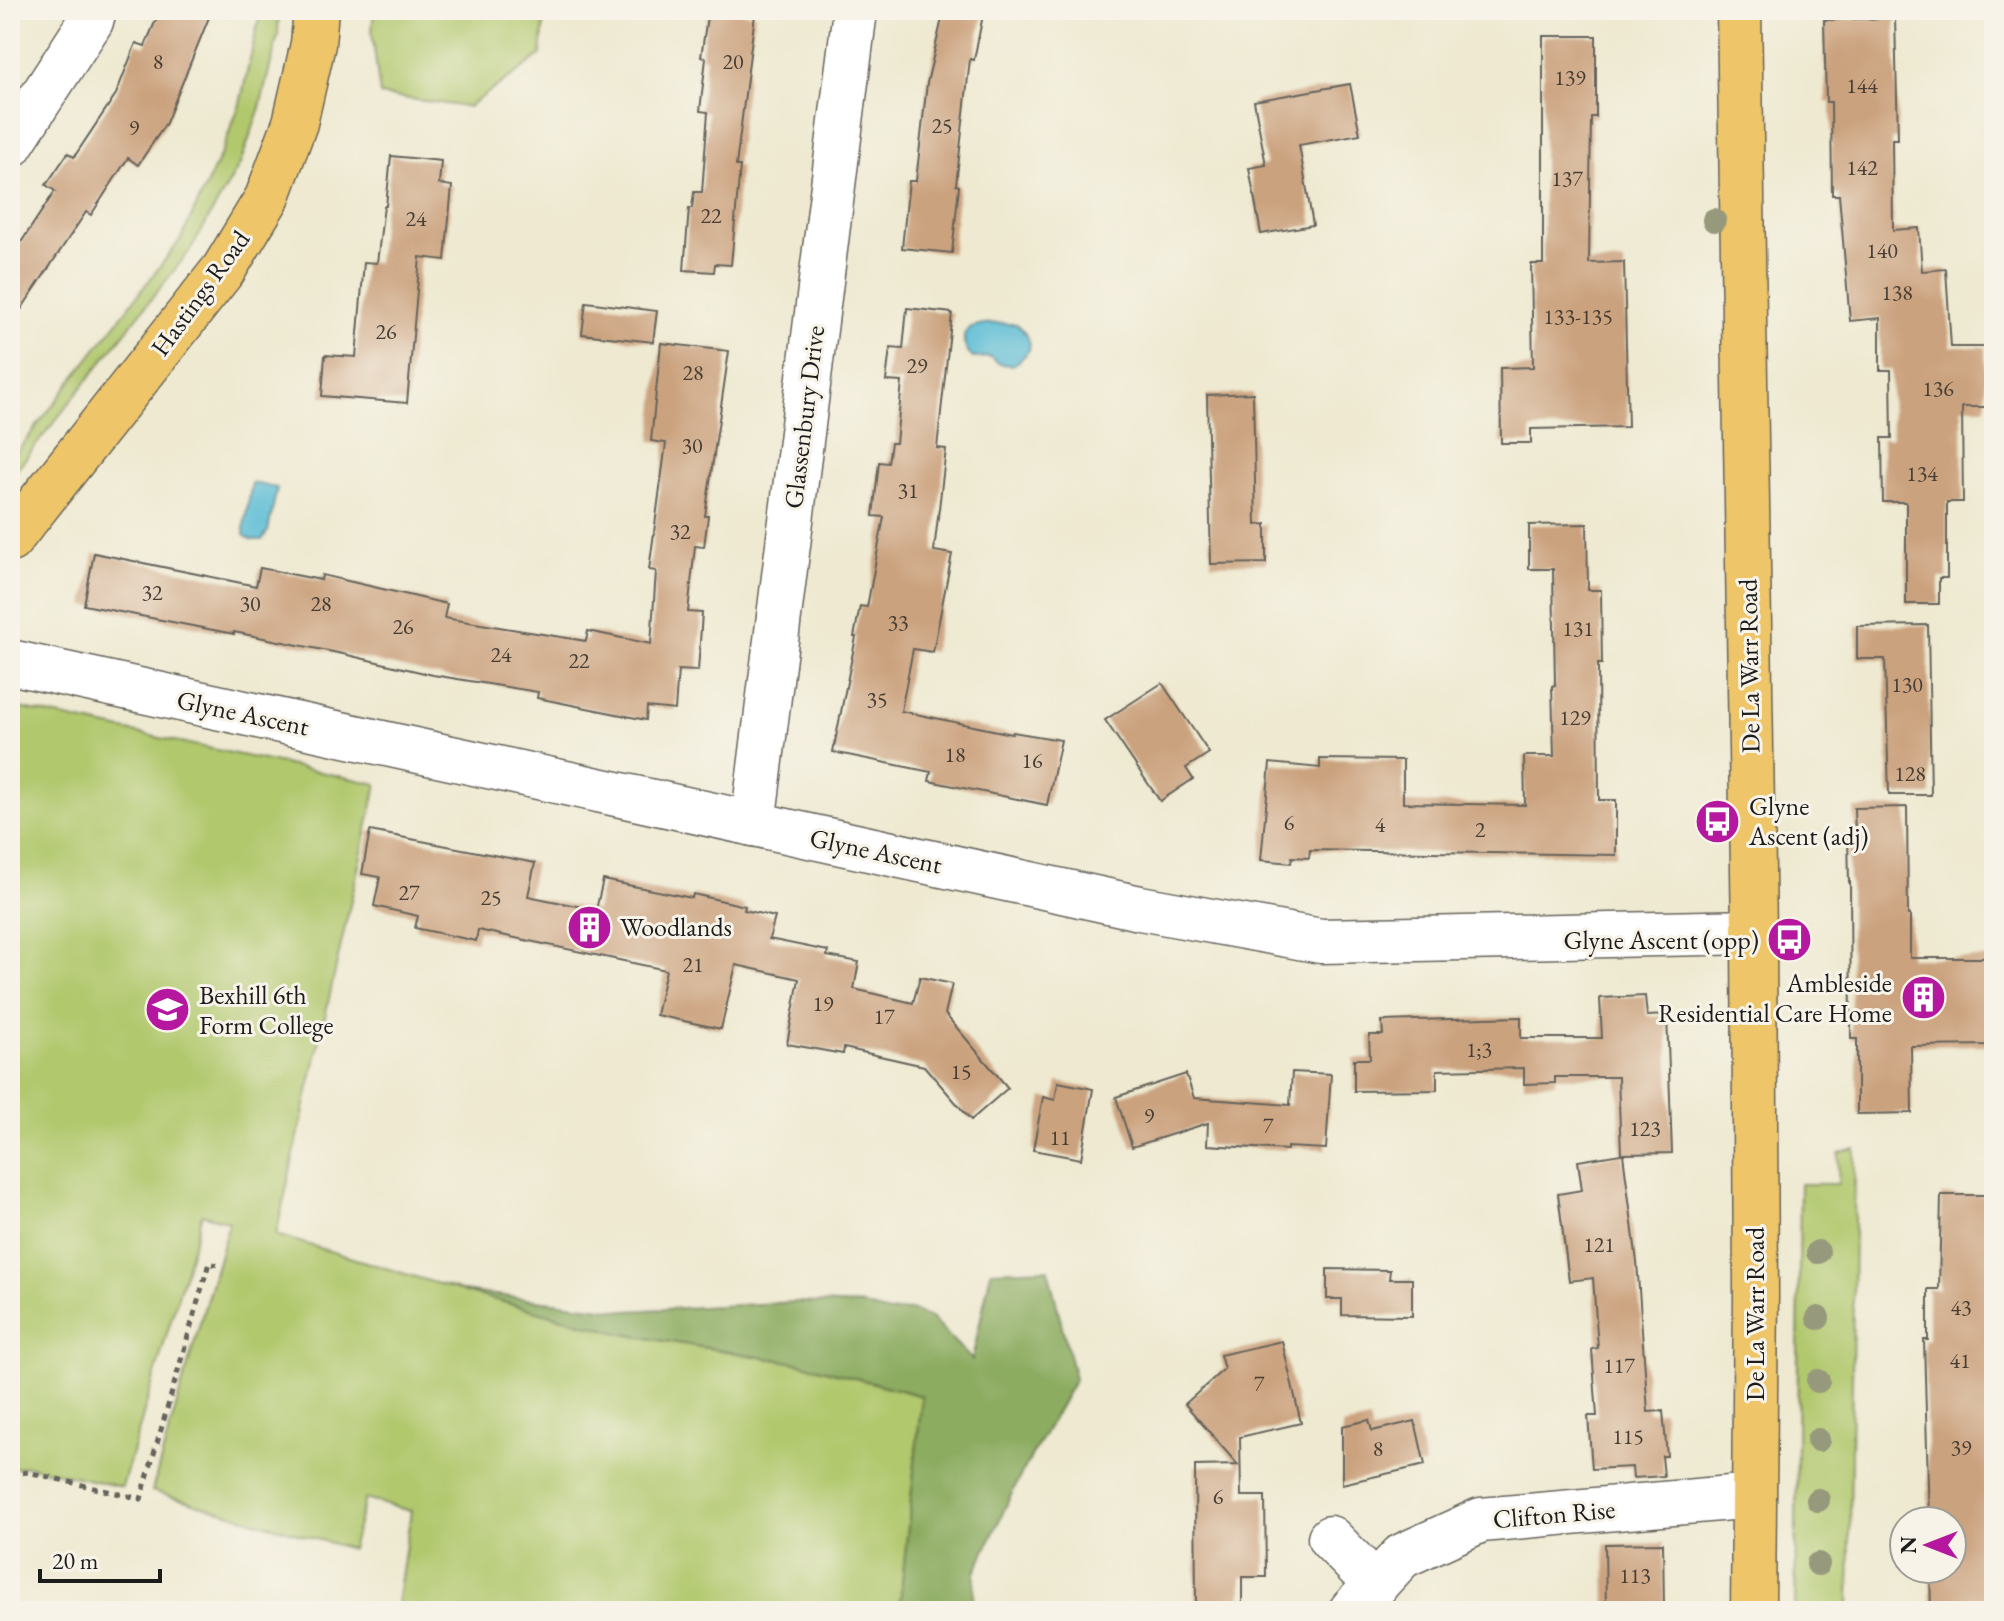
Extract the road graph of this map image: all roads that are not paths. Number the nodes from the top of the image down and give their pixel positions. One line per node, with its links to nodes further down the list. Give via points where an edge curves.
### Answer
1 (94, 10): 5 (street)
2 (316, 10): 6 (main road, Hastings Road, via 295,123 267,198 224,269)
3 (855, 10): 8 (street, Glassenbury Drive)
4 (1739, 10): 9 (main road, De La Warr Road)
5 (10, 146)
6 (10, 540)
7 (10, 662): 8 (street, Glyne Ascent)
8 (753, 824): 9 (street, Glyne Ascent, via 1140,908 1321,941)
9 (1754, 932): 10 (main road, De La Warr Road)
10 (1753, 1496): 12 (street, Clifton Rise, via 1481,1520 1402,1556); 13 (main road, De La Warr Road)
11 (1330, 1538): 12 (street, Clifton Rise)
12 (1364, 1598)
13 (1753, 1611)

